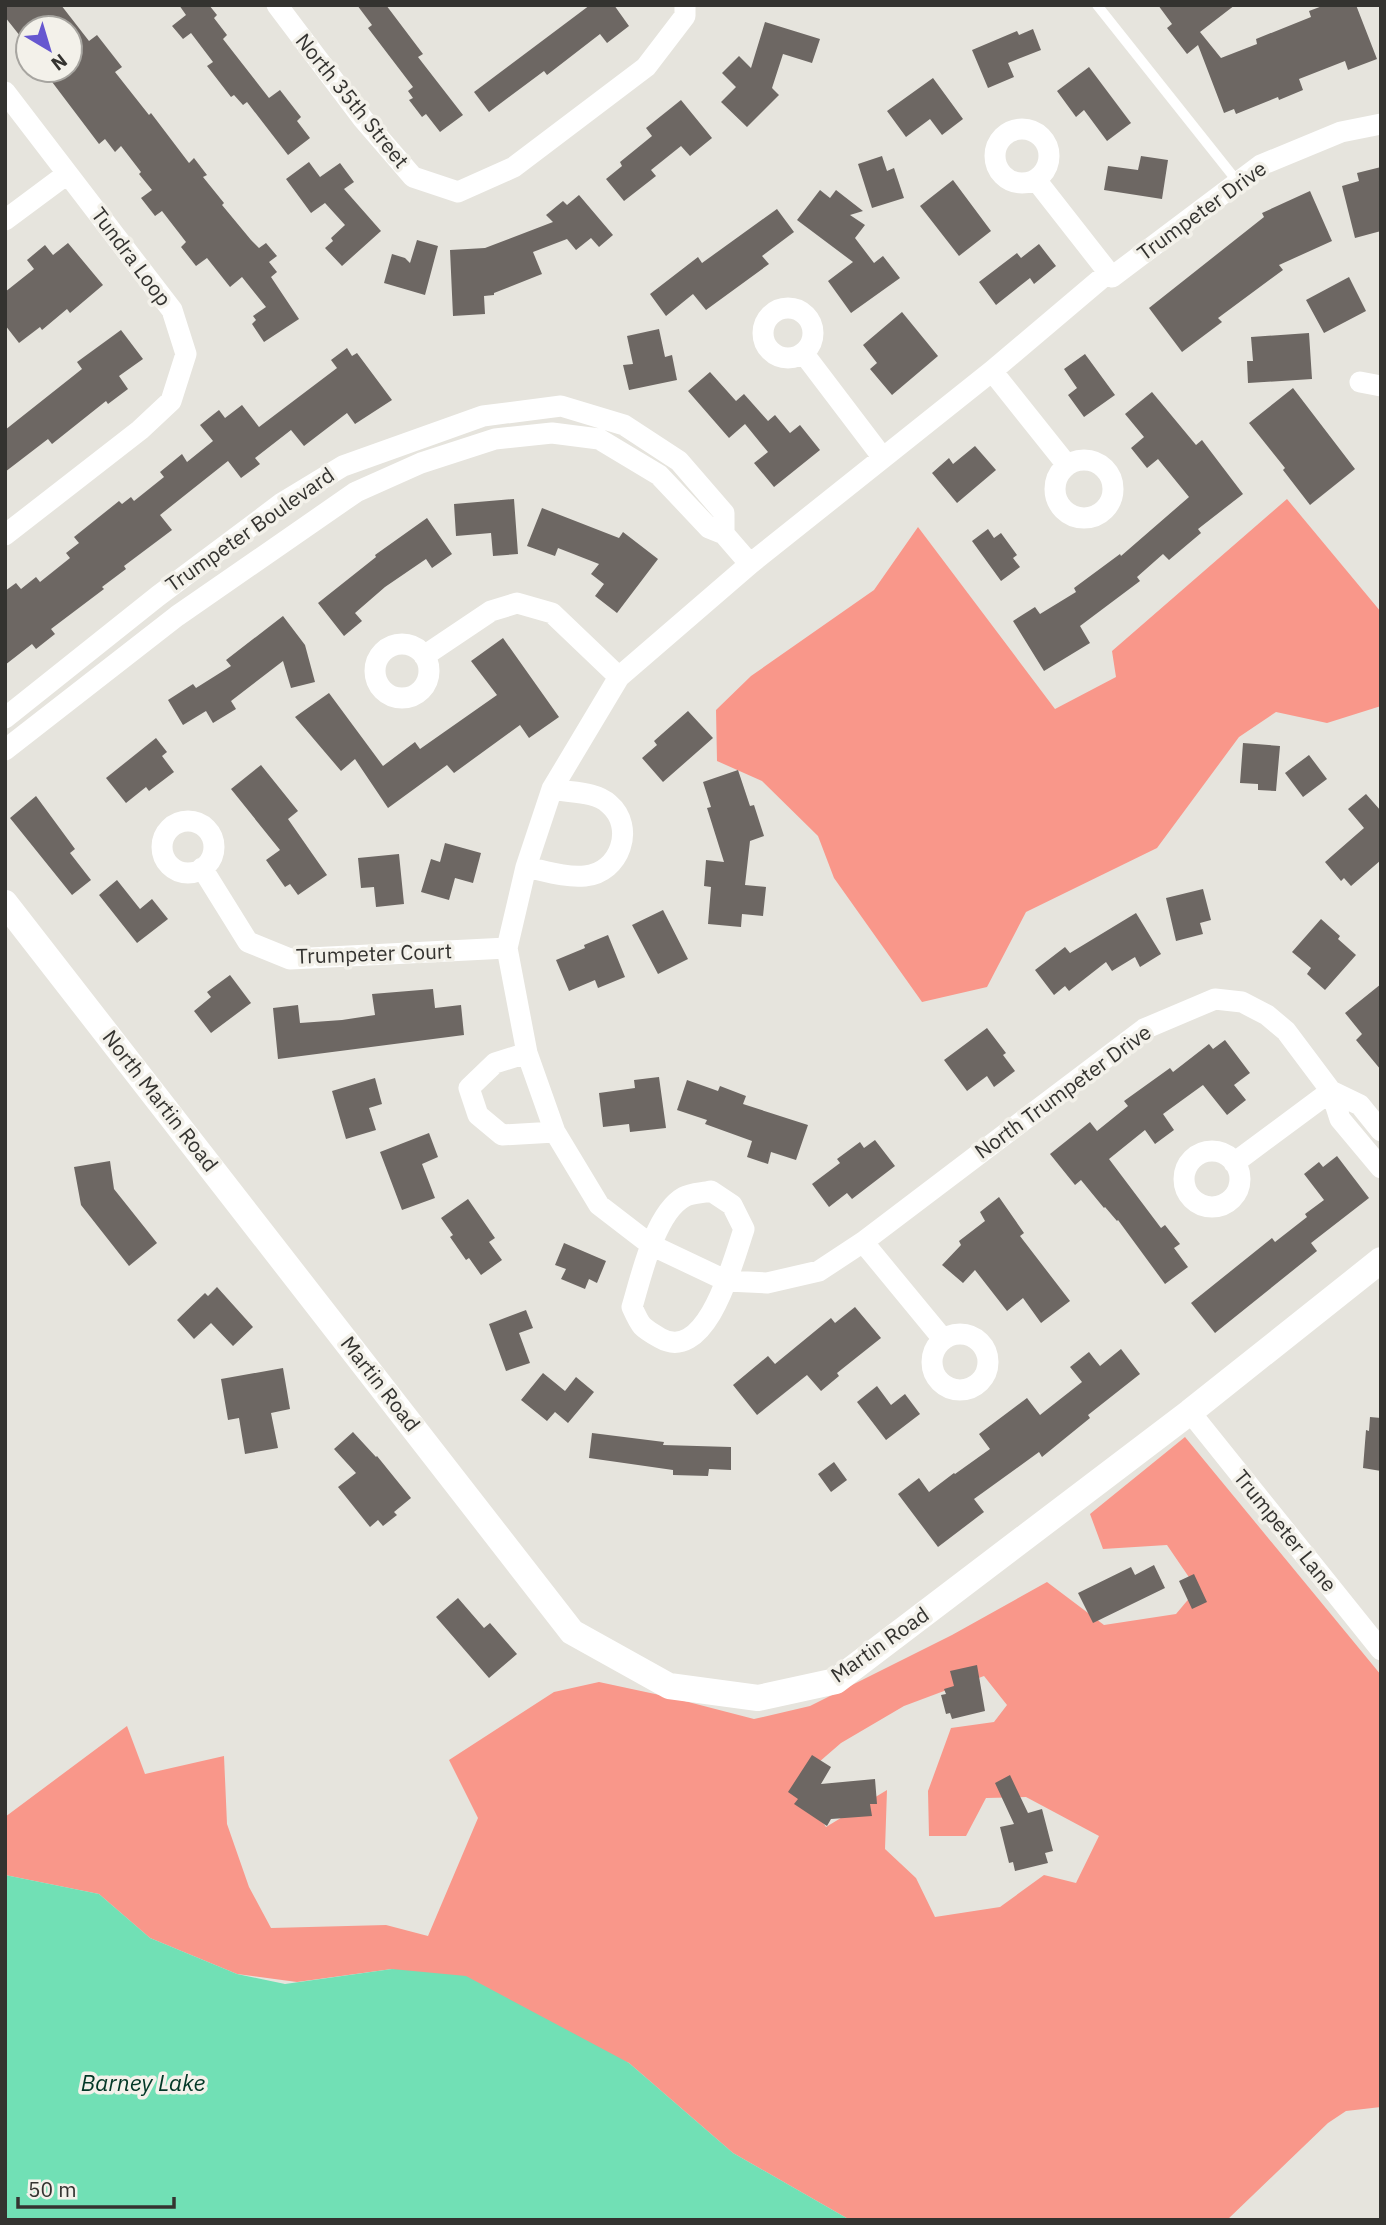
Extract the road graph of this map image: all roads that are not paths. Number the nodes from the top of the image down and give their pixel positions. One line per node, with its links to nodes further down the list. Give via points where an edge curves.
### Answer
1 (277, 5): 2 (street, North 35th Street, via 412,177 458,192 514,167 646,67 685,16)
2 (685, 5)
3 (1097, 5): 8 (lane)
4 (5, 92): 6 (street, Tundra Loop)
5 (1381, 124): 8 (street, Trumpeter Drive, via 1341,132 1261,165)
6 (67, 174): 9 (street); 18 (street, Tundra Loop, via 172,310 186,354 171,401)
7 (1037, 180): 10 (street)
8 (1237, 181): 10 (street, Trumpeter Drive, via 1112,277)
9 (5, 220)
10 (1109, 272): 12 (street, Trumpeter Drive)
11 (804, 354): 15 (street)
12 (992, 371): 15 (street, Trumpeter Drive); 16 (street)
13 (1360, 382): 14 (street)
14 (1381, 386)
15 (883, 458): 19 (street, Trumpeter Drive)
16 (1066, 465)
17 (724, 534): 19 (street, Trumpeter Boulevard); 20 (street, Trumpeter Boulevard, via 723,513 679,461 624,425 561,406 548,407 483,416 342,466 282,503); 21 (street, Trumpeter Boulevard, via 709,528 659,475 598,439 552,433 495,439 421,463 356,492)
18 (5, 535)
19 (750, 564): 23 (street, North Trumpeter Drive)
20 (135, 614): 21 (lane); 24 (street, Trumpeter Boulevard)
21 (152, 636): 25 (street, Trumpeter Boulevard)
22 (424, 656): 23 (street, via 491,611 517,604 552,613)
23 (619, 677): 26 (street, North Trumpeter Drive)
24 (5, 718)
25 (5, 750)
26 (552, 789): 27 (street, North Trumpeter Drive); 27 (street, via 594,795 608,803 621,824 621,847 614,862 586,876)
27 (526, 867): 30 (street, North Trumpeter Drive)
28 (202, 868): 30 (street, Trumpeter Court, via 248,942 290,959)
29 (5, 903): 41 (street, North Martin Road)
30 (507, 948): 31 (street, North Trumpeter Drive)
31 (527, 1053): 34 (street, North Trumpeter Drive); 34 (street, via 495,1063 469,1088 478,1115 502,1135)
32 (1331, 1091): 33 (street, North Trumpeter Drive, via 1360,1105); 35 (street); 36 (street, North Trumpeter Drive, via 1340,1119); 37 (street, North Trumpeter Drive, via 1286,1031 1267,1015 1242,1002 1215,999 1144,1029)
33 (1381, 1131)
34 (555, 1132): 38 (street, North Trumpeter Drive, via 598,1205)
35 (1234, 1163)
36 (1381, 1168)
37 (863, 1242): 40 (street, North Trumpeter Drive, via 819,1271 767,1283); 42 (street)
38 (651, 1245): 40 (street, North Trumpeter Drive); 40 (street, via 668,1212 684,1197 711,1191 732,1205 744,1229); 40 (street, via 632,1307 641,1327 667,1342 686,1340 710,1319)
39 (1381, 1260): 43 (street, Martin Road)
40 (727, 1281)
41 (315, 1299): 43 (street, Martin Road, via 572,1632 669,1686 758,1698 836,1681)
42 (943, 1339)
43 (1190, 1412): 44 (street, Trumpeter Lane)
44 (1381, 1650)

